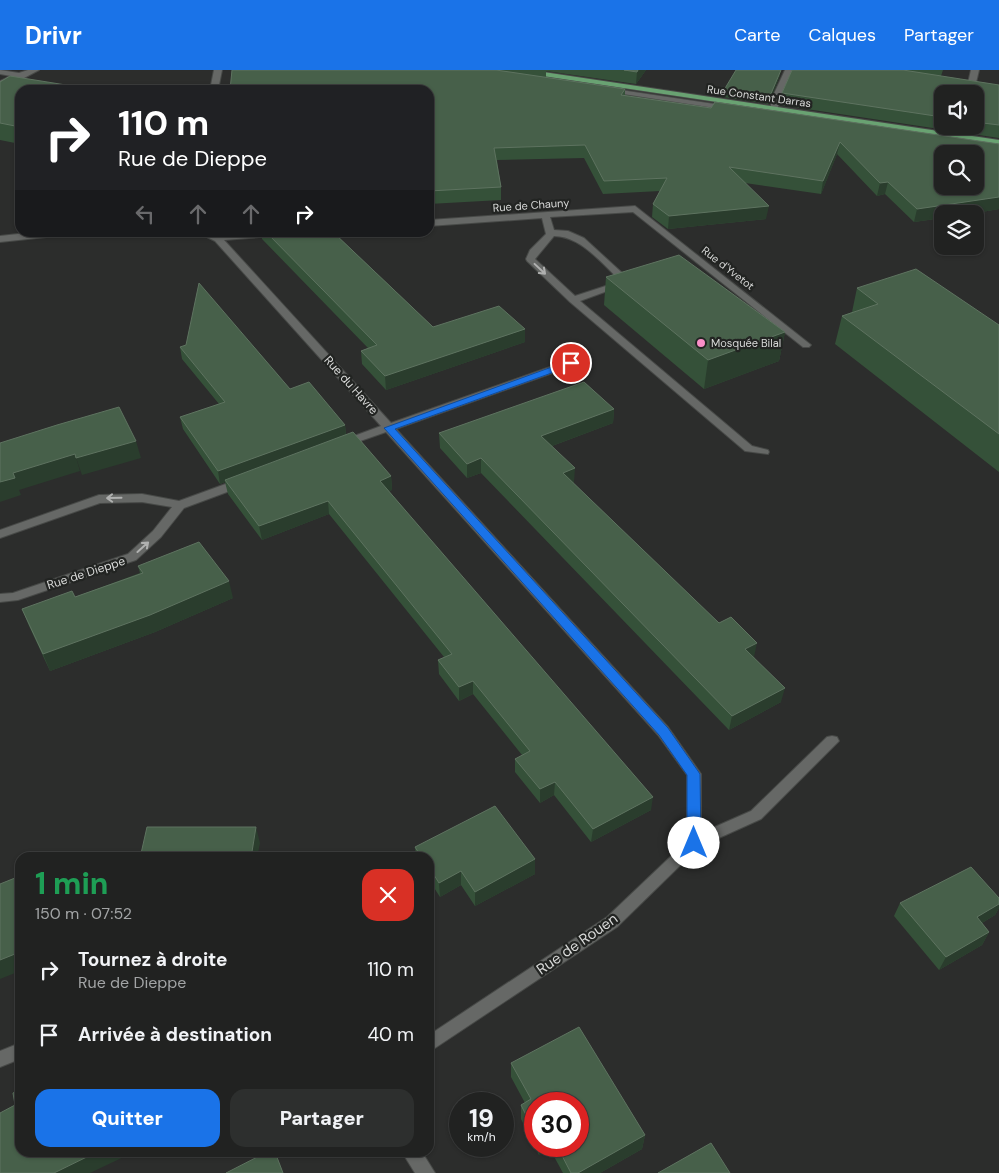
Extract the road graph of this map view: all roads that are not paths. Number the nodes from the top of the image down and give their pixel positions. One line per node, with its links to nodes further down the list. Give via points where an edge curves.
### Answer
1 (35, 70): 7 (street)
2 (218, 70): 10 (street)
3 (516, 70): 13 (main road, Rue Constant Darras)
4 (789, 70): 13 (street)
5 (975, 70): 11 (street)
6 (0, 72): 7 (street)
7 (20, 76): 9 (street)
8 (534, 82): 16 (street, via 553,82)
9 (0, 83)
10 (215, 85)
11 (971, 85)
12 (604, 94): 14 (main road, Rue Constant Darras)
13 (773, 109): 15 (main road, Rue Constant Darras)
14 (732, 113)
15 (999, 142)
16 (999, 147)
17 (635, 209): 18 (street, Rue de Chauny); 27 (street, Rue d'Yvetot)
18 (545, 215): 19 (street, Rue de Chauny); 20 (street)
19 (434, 223)
20 (550, 233): 26 (street, one-way to 26, via 530,259); 26 (street, via 565,233 581,240 628,282)
21 (19, 237): 24 (street)
22 (213, 237): 25 (street)
23 (223, 237): 25 (street)
24 (0, 239)
25 (218, 239): 29 (street, Rue du Havre)
26 (574, 300): 31 (street, via 749,449)
27 (806, 345)
28 (571, 363): 29 (street)
29 (389, 428): 30 (street); 37 (street, Rue du Havre, via 663,731 694,774)
30 (332, 447)
31 (764, 452)
32 (252, 478): 33 (street)
33 (180, 505): 34 (street, one-way to 34, via 142,498 99,499); 35 (street, Rue de Dieppe, one-way to 33, via 14,597 132,558)
34 (0, 534)
35 (0, 598)
36 (832, 741): 37 (street, Rue de Rouen, via 756,815)
37 (694, 843): 38 (street, Rue de Rouen, via 612,922)
38 (434, 1041)
39 (15, 1053): 40 (street)
40 (0, 1059)
41 (415, 1157): 42 (street)
42 (426, 1173)

